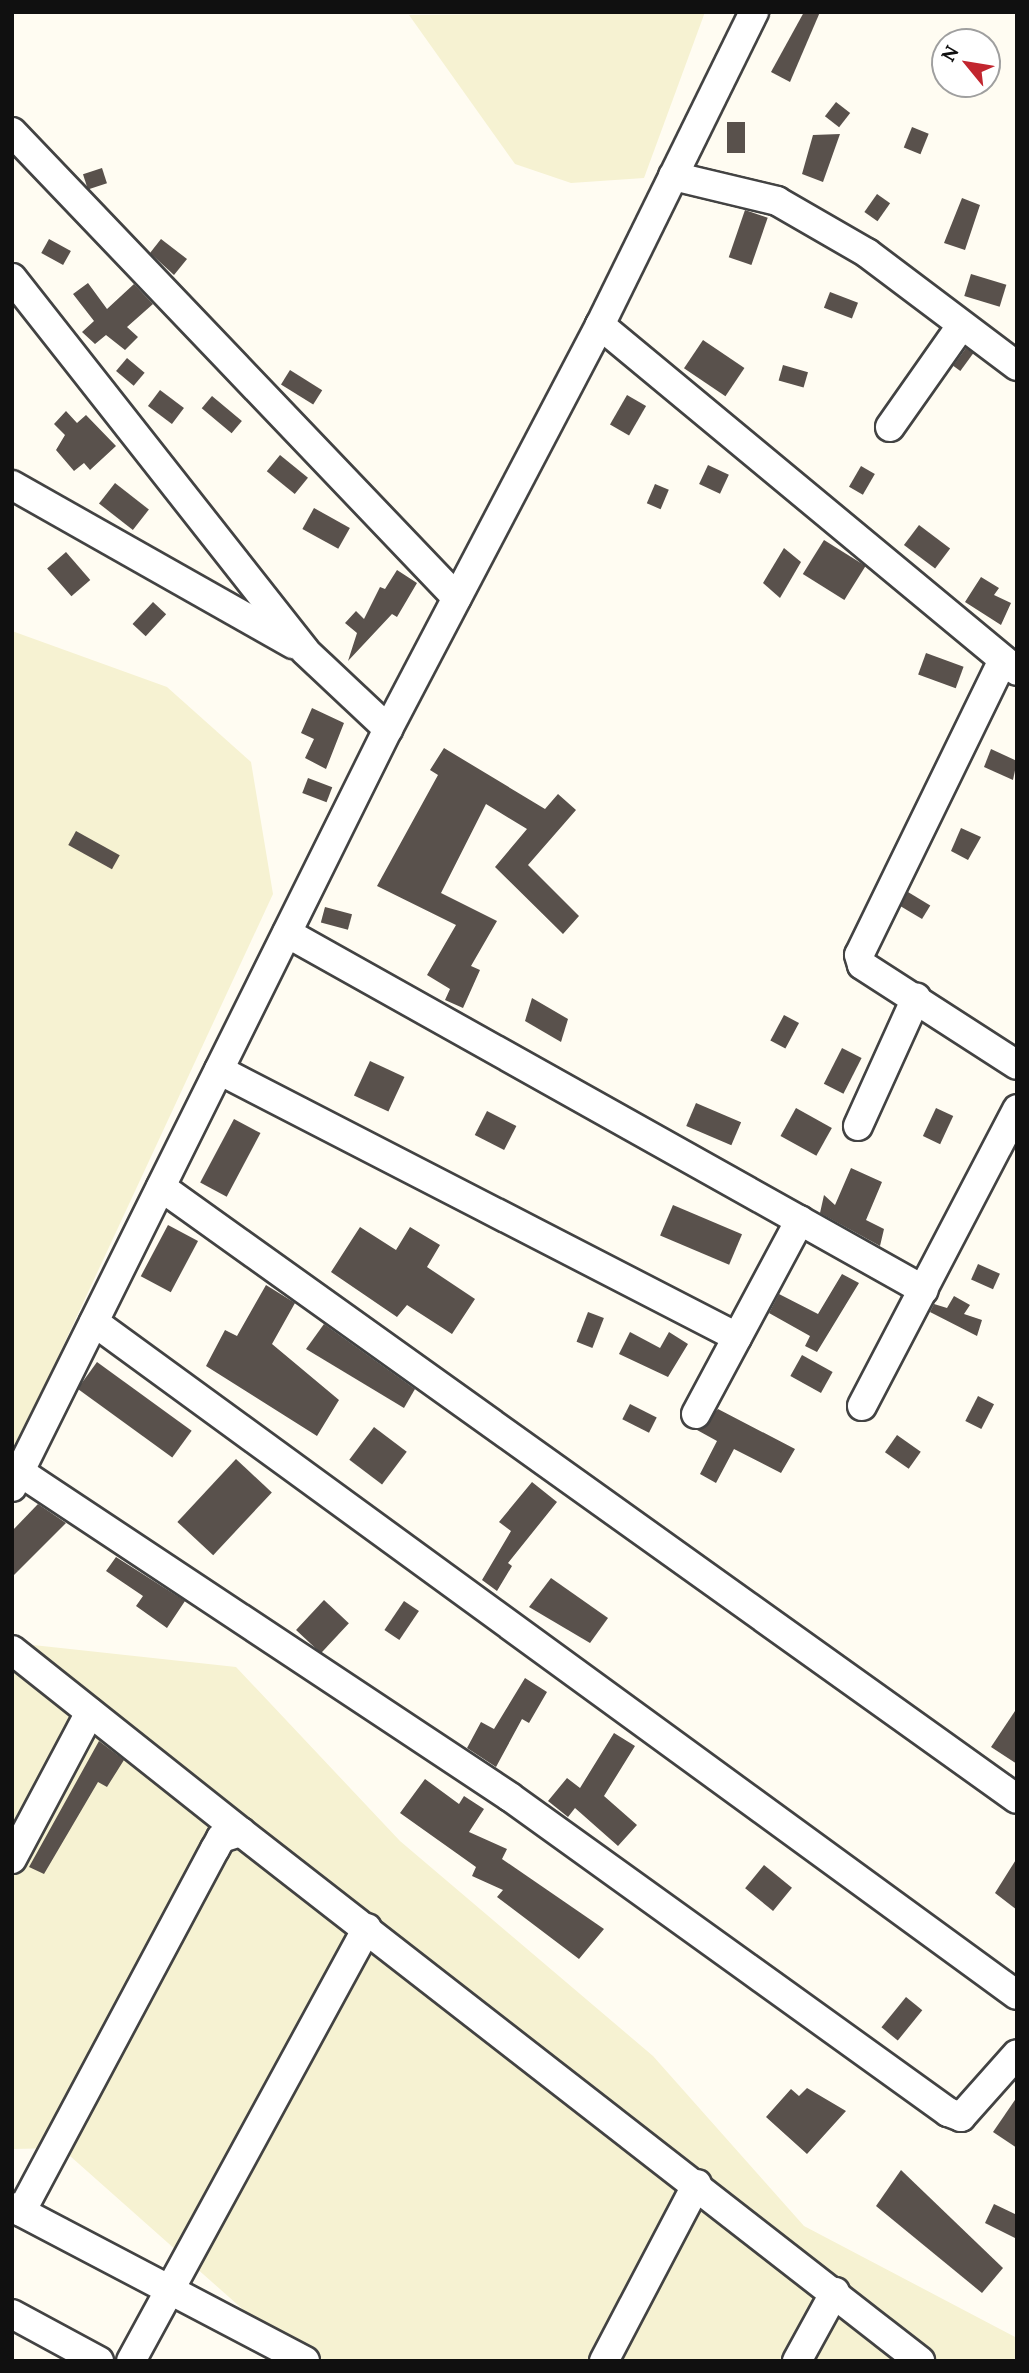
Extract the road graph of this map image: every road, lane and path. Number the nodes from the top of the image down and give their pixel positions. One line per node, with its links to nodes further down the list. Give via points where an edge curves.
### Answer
1 (754, 12): 3 (street)
2 (12, 132): 10 (street)
3 (673, 176): 5 (street); 6 (street, via 777,201 867,253)
4 (12, 278): 11 (street)
5 (600, 326): 10 (street); 12 (street)
6 (961, 326): 7 (street); 8 (street)
7 (1017, 366)
8 (890, 427)
9 (12, 485): 11 (street)
10 (457, 598): 13 (street)
11 (305, 651): 13 (street)
12 (1010, 665): 15 (street, via 859,955 862,965)
13 (388, 729): 14 (street)
14 (287, 933): 17 (street); 21 (street)
15 (916, 998): 16 (street); 19 (street)
16 (1017, 1065)
17 (219, 1070): 20 (street); 24 (street)
18 (1017, 1109): 22 (street)
19 (858, 1126)
20 (161, 1187): 23 (street); 30 (street)
21 (800, 1220): 22 (street); 24 (street)
22 (924, 1290): 25 (street)
23 (94, 1322): 27 (street); 34 (street)
24 (737, 1337): 26 (street)
25 (862, 1406)
26 (696, 1414)
27 (16, 1480): 35 (street, via 510,1797 948,2112 961,2118)
28 (12, 1650): 29 (street)
29 (90, 1712): 31 (street); 32 (street)
30 (1017, 1799)
31 (241, 1832): 33 (street); 37 (street, via 221,1838)
32 (12, 1859)
33 (367, 1928): 36 (street); 38 (street)
34 (1017, 1995)
35 (1017, 2054)
36 (697, 2184): 39 (street); 44 (street)
37 (17, 2209): 38 (street)
38 (170, 2288): 42 (street); 43 (street)
39 (835, 2292): 45 (street); 46 (street)
40 (12, 2314): 41 (street)
41 (99, 2361)
42 (131, 2361)
43 (305, 2361)
44 (604, 2361)
45 (797, 2361)
46 (920, 2361)

